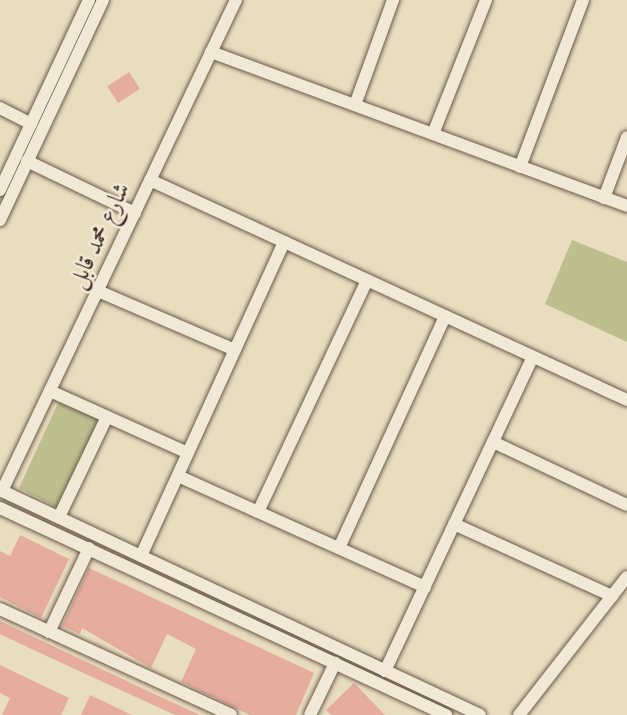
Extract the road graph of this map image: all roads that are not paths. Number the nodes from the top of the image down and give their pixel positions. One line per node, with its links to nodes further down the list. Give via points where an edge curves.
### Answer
1 (89, 0): 10 (street)
2 (103, 0): 13 (street)
3 (393, 0): 8 (street)
4 (486, 0): 11 (street)
5 (583, 0): 14 (street)
6 (233, 1): 7 (street, شارع محمد قابل)
7 (212, 52): 8 (street); 15 (street, شارع محمد قابل)
8 (355, 105): 11 (street)
9 (0, 108): 10 (street)
10 (31, 124): 16 (street)
11 (433, 134): 14 (street)
12 (627, 137): 17 (street)
13 (27, 161): 19 (street); 20 (street)
14 (520, 167): 17 (street)
15 (150, 180): 19 (street, شارع محمد قابل); 21 (street)
16 (0, 190)
17 (604, 198): 18 (street)
18 (627, 206)
19 (135, 213): 23 (street, شارع محمد قابل)
20 (0, 219)
21 (284, 242): 22 (street); 25 (street)
22 (367, 280): 24 (street); 36 (street)
23 (98, 291): 25 (street); 27 (street, شارع محمد قابل)
24 (445, 316): 26 (street); 40 (street)
25 (235, 350): 31 (street)
26 (533, 357): 28 (street); 30 (street)
27 (50, 391): 29 (street); 33 (street, شارع محمد قابل)
28 (627, 400)
29 (107, 417): 31 (street); 37 (street)
30 (493, 442): 34 (street); 38 (street)
31 (188, 453): 32 (street)
32 (178, 476): 36 (street); 41 (street)
33 (1, 490): 37 (street)
34 (627, 505)
35 (0, 508): 39 (street)
36 (258, 512): 40 (street)
37 (58, 517): 41 (street)
38 (454, 524): 43 (street); 44 (street)
39 (89, 548): 46 (street); 47 (street)
40 (339, 548): 43 (street)
41 (141, 556): 48 (street)
42 (627, 577): 44 (street)
43 (425, 587): 48 (street)
44 (612, 596): 53 (street)
45 (0, 609): 46 (street)
46 (49, 632): 49 (street)
47 (335, 663): 50 (street); 51 (street)
48 (386, 671): 52 (street)
49 (231, 715)
50 (310, 715)
51 (446, 715)
52 (480, 715)
53 (519, 715)

